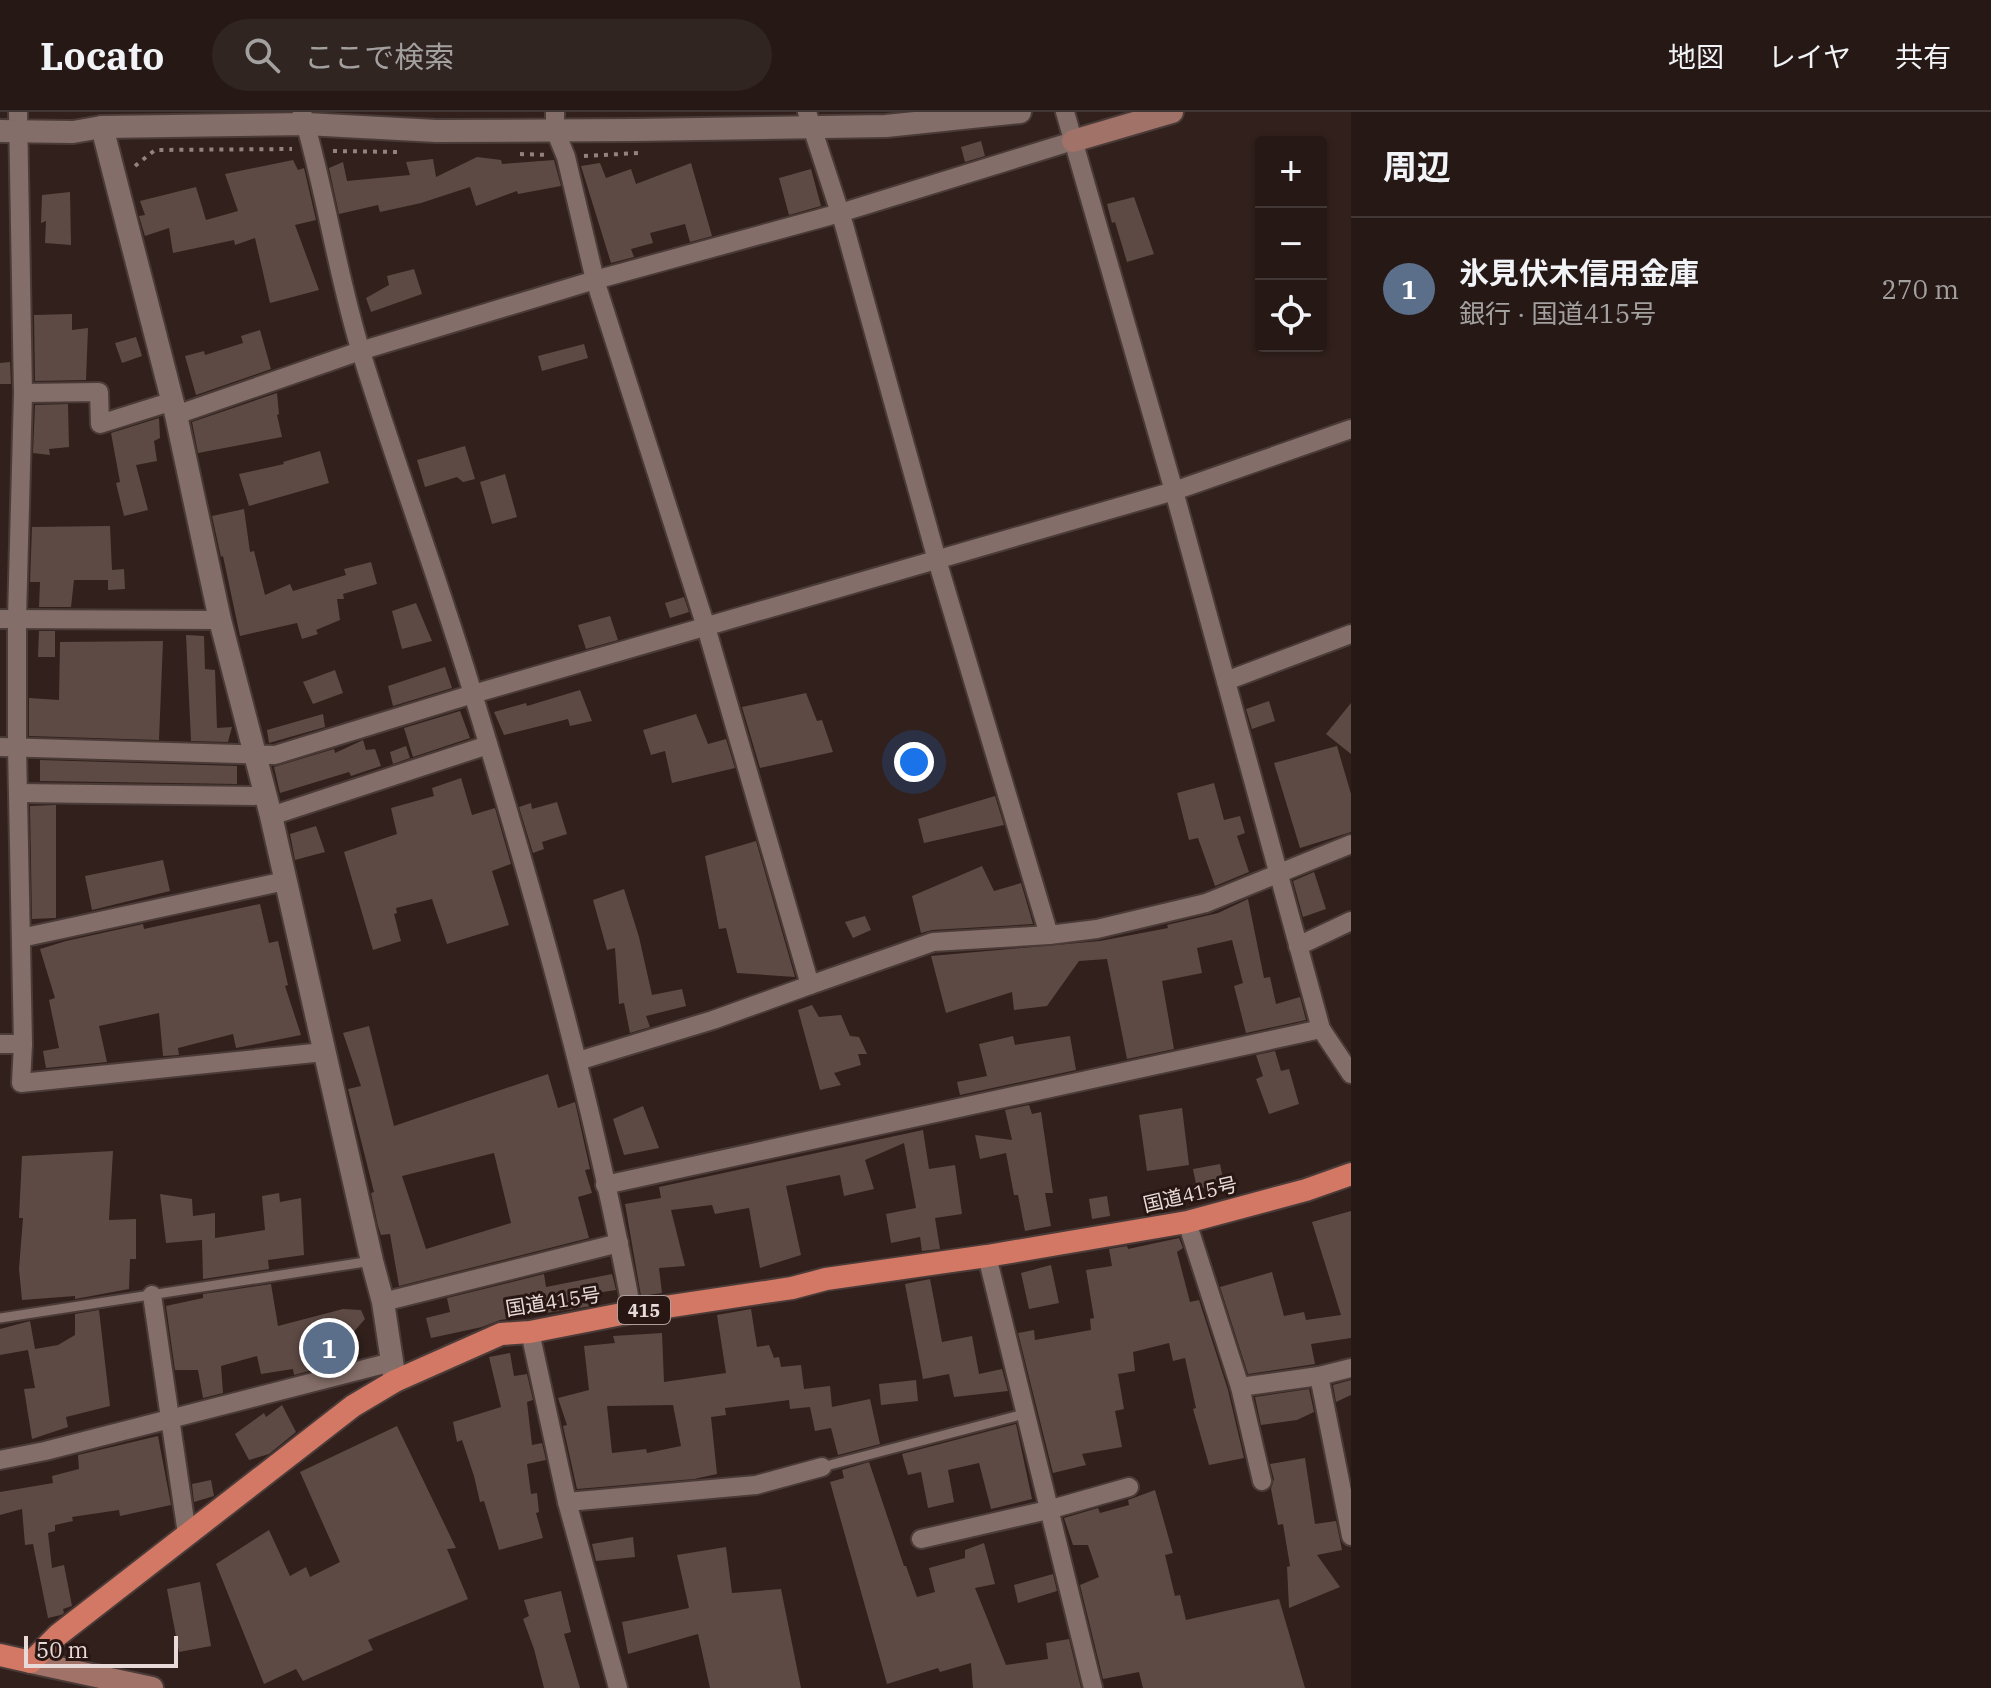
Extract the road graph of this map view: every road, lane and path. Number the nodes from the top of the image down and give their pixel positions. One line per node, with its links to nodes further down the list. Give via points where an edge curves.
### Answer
1 (1020, 112): 6 (street, via 886,126)
2 (1065, 112): 9 (street)
3 (1172, 112): 9 (main road)
4 (304, 118): 5 (street); 7 (street, via 436,131); 12 (street)
5 (103, 119): 8 (street, via 73,132); 14 (street)
6 (810, 119): 7 (street); 10 (street)
7 (555, 121): 11 (street)
8 (12, 125): 13 (street)
9 (1073, 141): 10 (street); 16 (street)
10 (840, 213): 11 (street); 17 (street)
11 (595, 280): 12 (street); 20 (street)
12 (360, 351): 14 (street); 23 (street)
13 (23, 393): 14 (street, via 99,392 100,424); 18 (street)
14 (175, 408): 19 (street)
15 (1351, 429): 16 (street)
16 (1174, 491): 17 (street); 22 (street)
17 (937, 560): 20 (street); 33 (street)
18 (9, 619): 19 (street); 25 (street)
19 (220, 620): 26 (street)
20 (706, 627): 23 (street); 36 (street)
21 (1351, 634): 22 (street)
22 (1226, 681): 30 (street)
23 (473, 694): 24 (street); 26 (street, via 275,755)
24 (488, 745): 28 (street); 41 (street)
25 (9, 747): 26 (street); 27 (street)
26 (254, 753): 28 (street)
27 (18, 793): 28 (street); 34 (street)
28 (268, 806): 31 (street)
29 (1351, 844): 30 (street)
30 (1279, 875): 33 (street, via 1206,903); 35 (street)
31 (285, 881): 34 (street); 40 (street)
32 (1351, 921): 35 (street)
33 (1049, 935): 36 (street, via 933,942)
34 (21, 938): 39 (street)
35 (1298, 946): 37 (street)
36 (810, 985): 41 (street)
37 (1321, 1029): 42 (street); 44 (street)
38 (0, 1044): 39 (street)
39 (23, 1044): 40 (street, via 21,1083)
40 (324, 1052): 48 (street)
41 (578, 1061): 44 (street)
42 (1351, 1074)
43 (1351, 1174): 45 (highway, 国道415号 / 415)
44 (605, 1185): 46 (street)
45 (1187, 1222): 47 (highway, 国道415号 / 415); 57 (street)
46 (619, 1243): 50 (street); 51 (street)
47 (987, 1256): 51 (highway, 国道415号 / 415); 58 (street)
48 (372, 1261): 49 (lane); 50 (street)
49 (152, 1295): 52 (lane); 59 (street)
50 (383, 1302): 55 (street)
51 (632, 1312): 53 (highway, 国道415号 / 415)
52 (0, 1318)
53 (530, 1332): 55 (highway, 国道415号 / 415, via 501,1334); 64 (street)
54 (1351, 1368): 56 (street)
55 (394, 1372): 59 (street); 66 (highway, 国道415号 / 415)
56 (1319, 1376): 57 (street); 67 (street)
57 (1240, 1387): 62 (street)
58 (1024, 1414): 61 (lane); 65 (street)
59 (168, 1419): 60 (street); 66 (street)
60 (0, 1460)
61 (822, 1467): 64 (street, via 756,1485)
62 (1262, 1481)
63 (1129, 1487): 65 (street)
64 (567, 1502): 72 (street)
65 (1048, 1510): 68 (street); 73 (street)
66 (187, 1534): 70 (highway, 国道415号 / 415)
67 (1351, 1536)
68 (921, 1539)
69 (0, 1655): 70 (highway)
70 (31, 1662): 71 (main road)
71 (152, 1688)
72 (618, 1688)
73 (1093, 1688)

